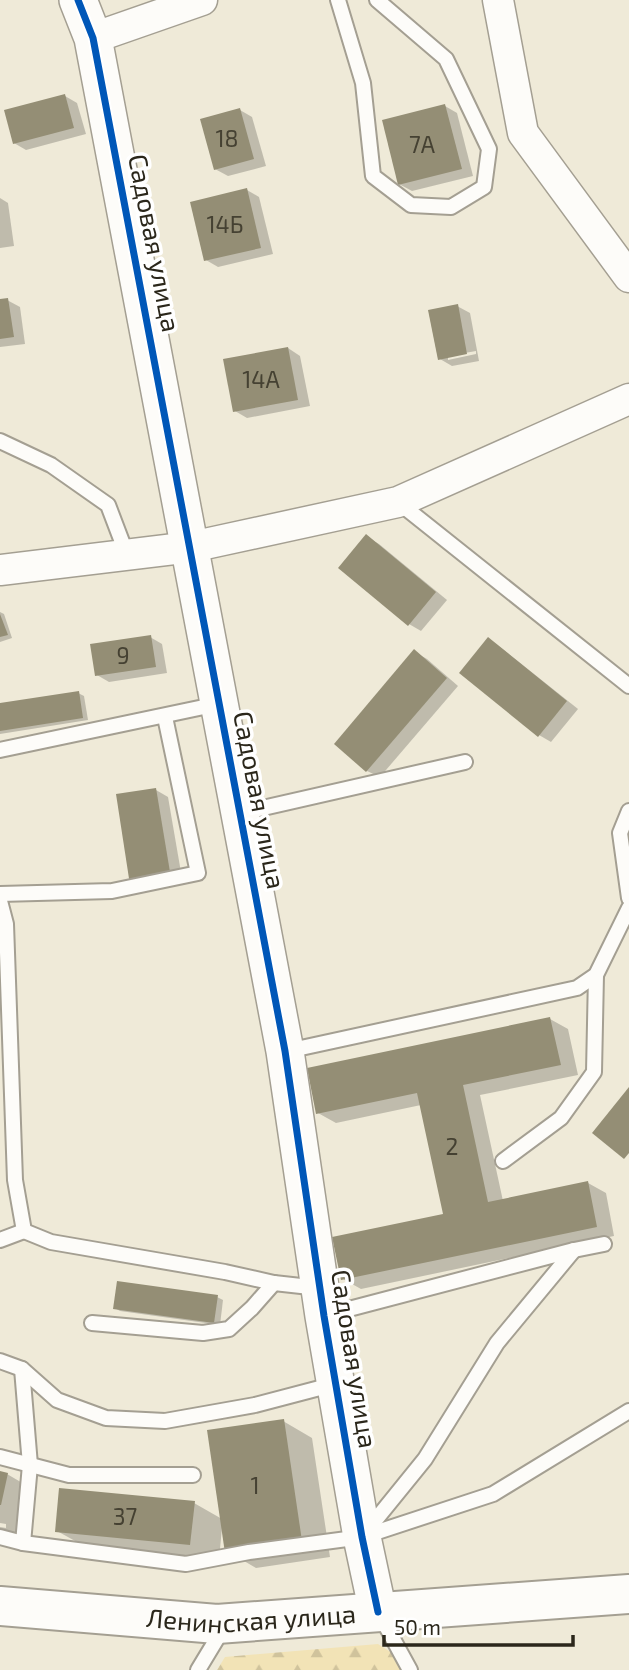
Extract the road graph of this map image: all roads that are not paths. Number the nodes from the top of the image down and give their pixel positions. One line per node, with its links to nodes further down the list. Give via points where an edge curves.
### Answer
1 (78, 0): 6 (street, Садовая улица)
2 (202, 0): 6 (street)
3 (338, 0): 4 (lane, via 363,83 373,176 411,205 451,207 484,187 489,149 446,59)
4 (377, 0)
5 (498, 0): 7 (street, via 523,133)
6 (93, 38): 11 (street, Садовая улица)
7 (629, 277)
8 (629, 398): 10 (street)
9 (0, 442): 12 (lane, via 51,465 108,505)
10 (398, 502): 11 (street); 14 (lane)
11 (191, 547): 12 (street); 15 (street, Садовая улица)
12 (127, 555): 13 (street)
13 (0, 570)
14 (628, 689)
15 (220, 704): 16 (lane); 20 (street, Садовая улица)
16 (165, 717): 17 (lane); 21 (lane, via 198,873 112,891)
17 (0, 750)
18 (466, 762): 20 (lane)
19 (629, 811): 22 (lane, via 620,833)
20 (240, 813): 26 (street, Садовая улица)
21 (0, 894)
22 (629, 898)
23 (0, 901): 29 (lane, via 6,925)
24 (629, 908): 25 (lane)
25 (596, 975): 26 (lane, via 577,988); 27 (lane, via 594,1072 561,1118)
26 (285, 1051): 35 (street, Садовая улица)
27 (503, 1161)
28 (0, 1174): 29 (lane)
29 (15, 1180): 30 (lane)
30 (24, 1231): 31 (lane); 34 (lane, via 51,1242)
31 (0, 1240)
32 (604, 1244): 33 (lane)
33 (574, 1250): 35 (lane); 45 (lane, via 497,1343 425,1459)
34 (274, 1283): 35 (lane); 36 (lane, via 229,1329 203,1333)
35 (322, 1302): 39 (street, Садовая улица)
36 (92, 1323)
37 (0, 1361): 38 (lane)
38 (22, 1369): 39 (lane, via 57,1400 106,1418 165,1421 255,1405); 42 (lane)
39 (337, 1383): 45 (street, Садовая улица)
40 (629, 1411): 45 (lane, via 493,1494)
41 (0, 1457): 42 (lane)
42 (30, 1465): 43 (lane, via 69,1475); 46 (lane)
43 (193, 1475)
44 (0, 1537): 46 (lane)
45 (362, 1537): 46 (lane, via 186,1564); 49 (street, Садовая улица)
46 (23, 1544)
47 (629, 1594): 49 (main road, Ленинская улица)
48 (0, 1606): 50 (main road, Ленинская улица)
49 (379, 1612): 50 (main road, Ленинская улица); 52 (lane)
50 (227, 1623): 51 (lane)
51 (198, 1670)
52 (410, 1670)

